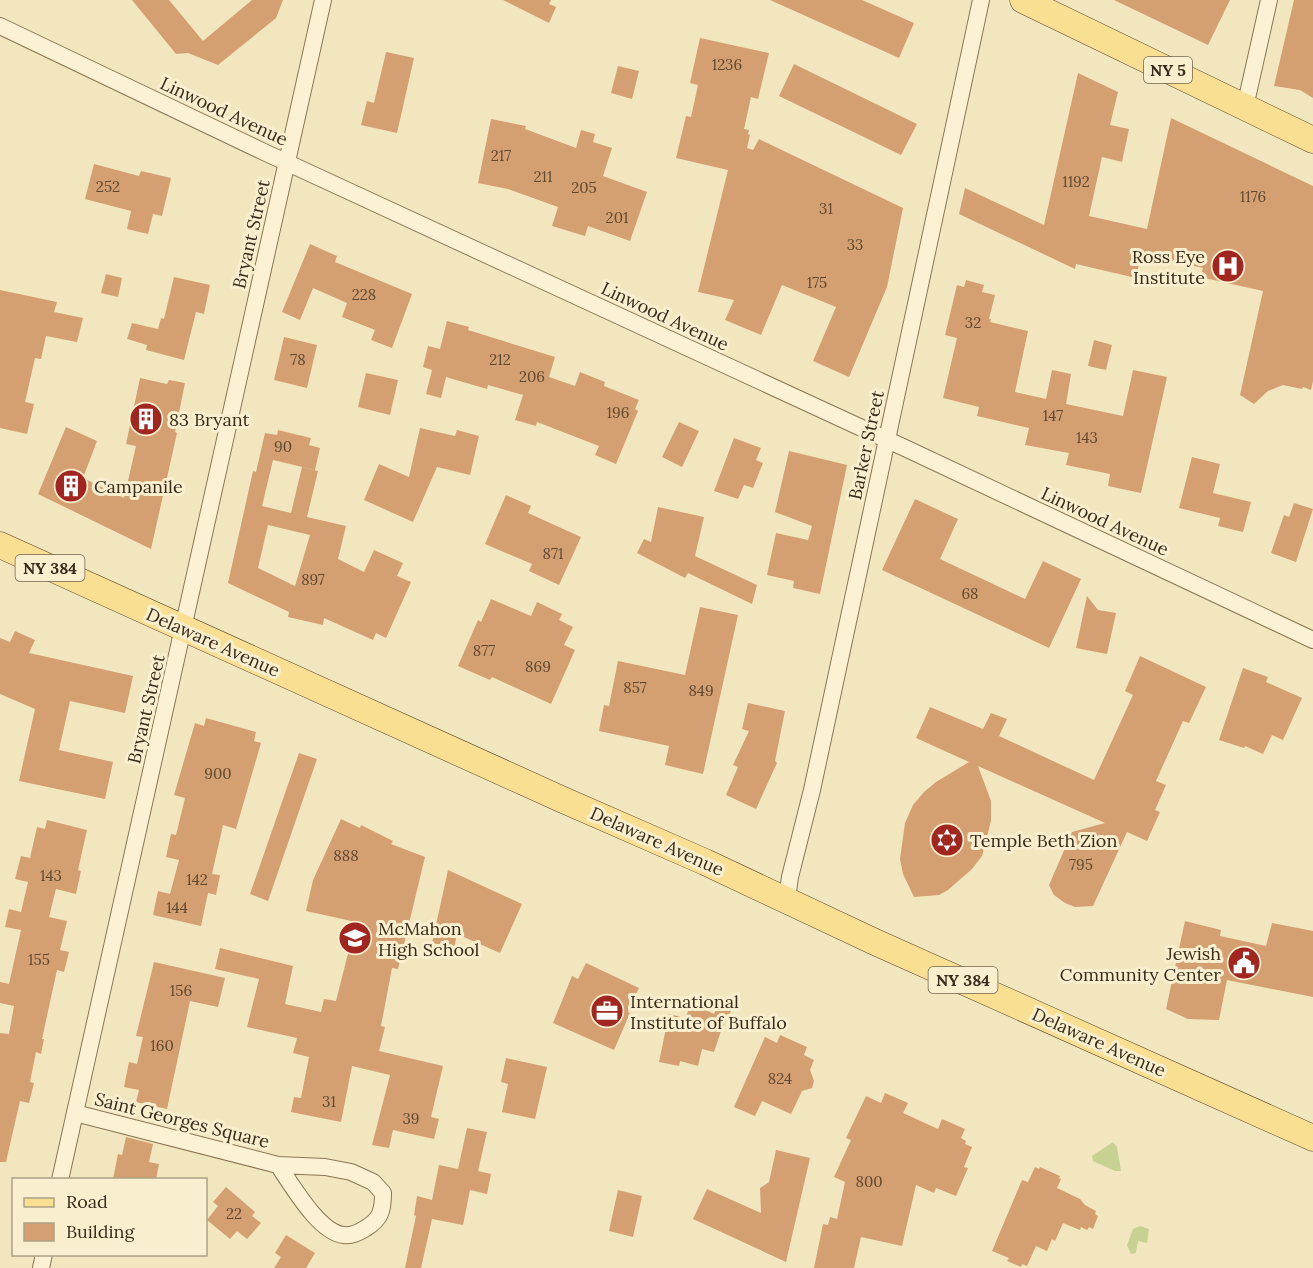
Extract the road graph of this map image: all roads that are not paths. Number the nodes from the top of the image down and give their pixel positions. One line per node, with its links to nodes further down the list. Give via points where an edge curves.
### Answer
1 (323, 0): 8 (street, Bryant Street)
2 (981, 0): 9 (street, Barker Street)
3 (1269, 0): 6 (street)
4 (1025, 1): 6 (main road, NY 5)
5 (0, 26): 8 (street, Linwood Avenue)
6 (1245, 107): 7 (main road, NY 5)
7 (1313, 140)
8 (287, 162): 9 (street, Linwood Avenue); 11 (street, Bryant Street)
9 (887, 440): 12 (street, Linwood Avenue); 13 (street, Barker Street)
10 (0, 545): 11 (main road, Delaware Avenue / NY 384)
11 (183, 629): 13 (main road, Delaware Avenue / NY 384); 14 (street, Bryant Street)
12 (1313, 640)
13 (787, 899): 15 (main road, Delaware Avenue / NY 384)
14 (75, 1113): 16 (street, Saint Georges Square); 17 (street, Bryant Street)
15 (1313, 1138)
16 (279, 1165): 16 (street, Saint Georges Square, via 328,1229 344,1235 359,1233 376,1222 383,1209 383,1193 373,1182 351,1172)
17 (60, 1178)

